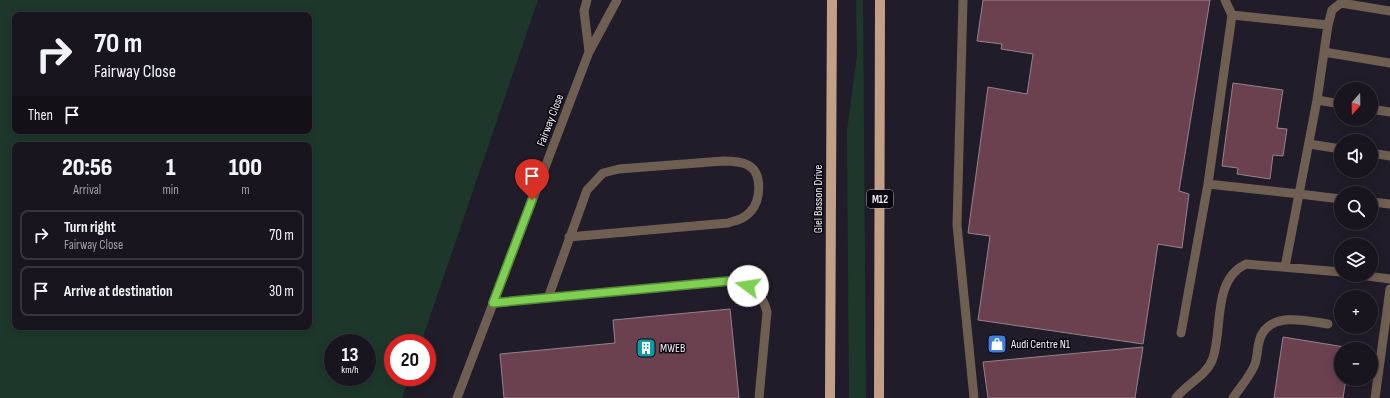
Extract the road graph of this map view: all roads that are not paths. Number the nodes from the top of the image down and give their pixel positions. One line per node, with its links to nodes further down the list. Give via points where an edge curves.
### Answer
1 (587, 0): 10 (lane, Fairway Close, via 584,11)
2 (617, 0): 10 (lane, Fairway Close)
3 (832, 0): 39 (main road, Giel Basson Drive)
4 (880, 0): 40 (main road, M12)
5 (963, 0): 41 (lane, via 956,225)
6 (1225, 0): 8 (lane)
7 (1390, 11): 9 (lane, via 1341,3 1332,10)
8 (1232, 15): 9 (lane); 21 (lane)
9 (1328, 25): 11 (lane)
10 (589, 52): 33 (lane, Fairway Close)
11 (1324, 52): 12 (lane); 13 (lane)
12 (1390, 63)
13 (1317, 100): 14 (lane); 17 (lane)
14 (1334, 103)
15 (1378, 110): 16 (lane)
16 (1390, 112)
17 (1309, 144): 18 (lane); 22 (lane)
18 (1334, 148)
19 (1378, 154): 20 (lane)
20 (1390, 156)
21 (1208, 184): 22 (lane); 35 (lane)
22 (1298, 194): 23 (lane); 27 (lane)
23 (1334, 198)
24 (1378, 203): 25 (lane)
25 (1390, 204)
26 (569, 237): 26 (lane, via 587,190 604,173 620,169 723,161 748,165 756,173 759,184 757,202 751,212 742,219 728,223); 32 (lane)
27 (1285, 267): 28 (lane); 42 (lane, via 1246,264 1231,276 1224,291 1213,359 1204,372)
28 (1334, 271)
29 (1378, 277): 30 (lane)
30 (1390, 279)
31 (1390, 289): 36 (lane)
32 (548, 298): 33 (lane); 38 (lane, via 729,281 748,286 756,290 764,300 767,312)
33 (493, 303): 37 (lane, Fairway Close)
34 (1328, 324): 43 (lane, via 1298,319 1276,322 1268,327 1262,334 1251,373)
35 (1181, 333)
36 (1386, 352): 44 (lane)
37 (457, 398)
38 (759, 398)
39 (830, 398)
40 (879, 398)
41 (974, 398)
42 (1176, 398)
43 (1233, 398)
44 (1375, 398)

